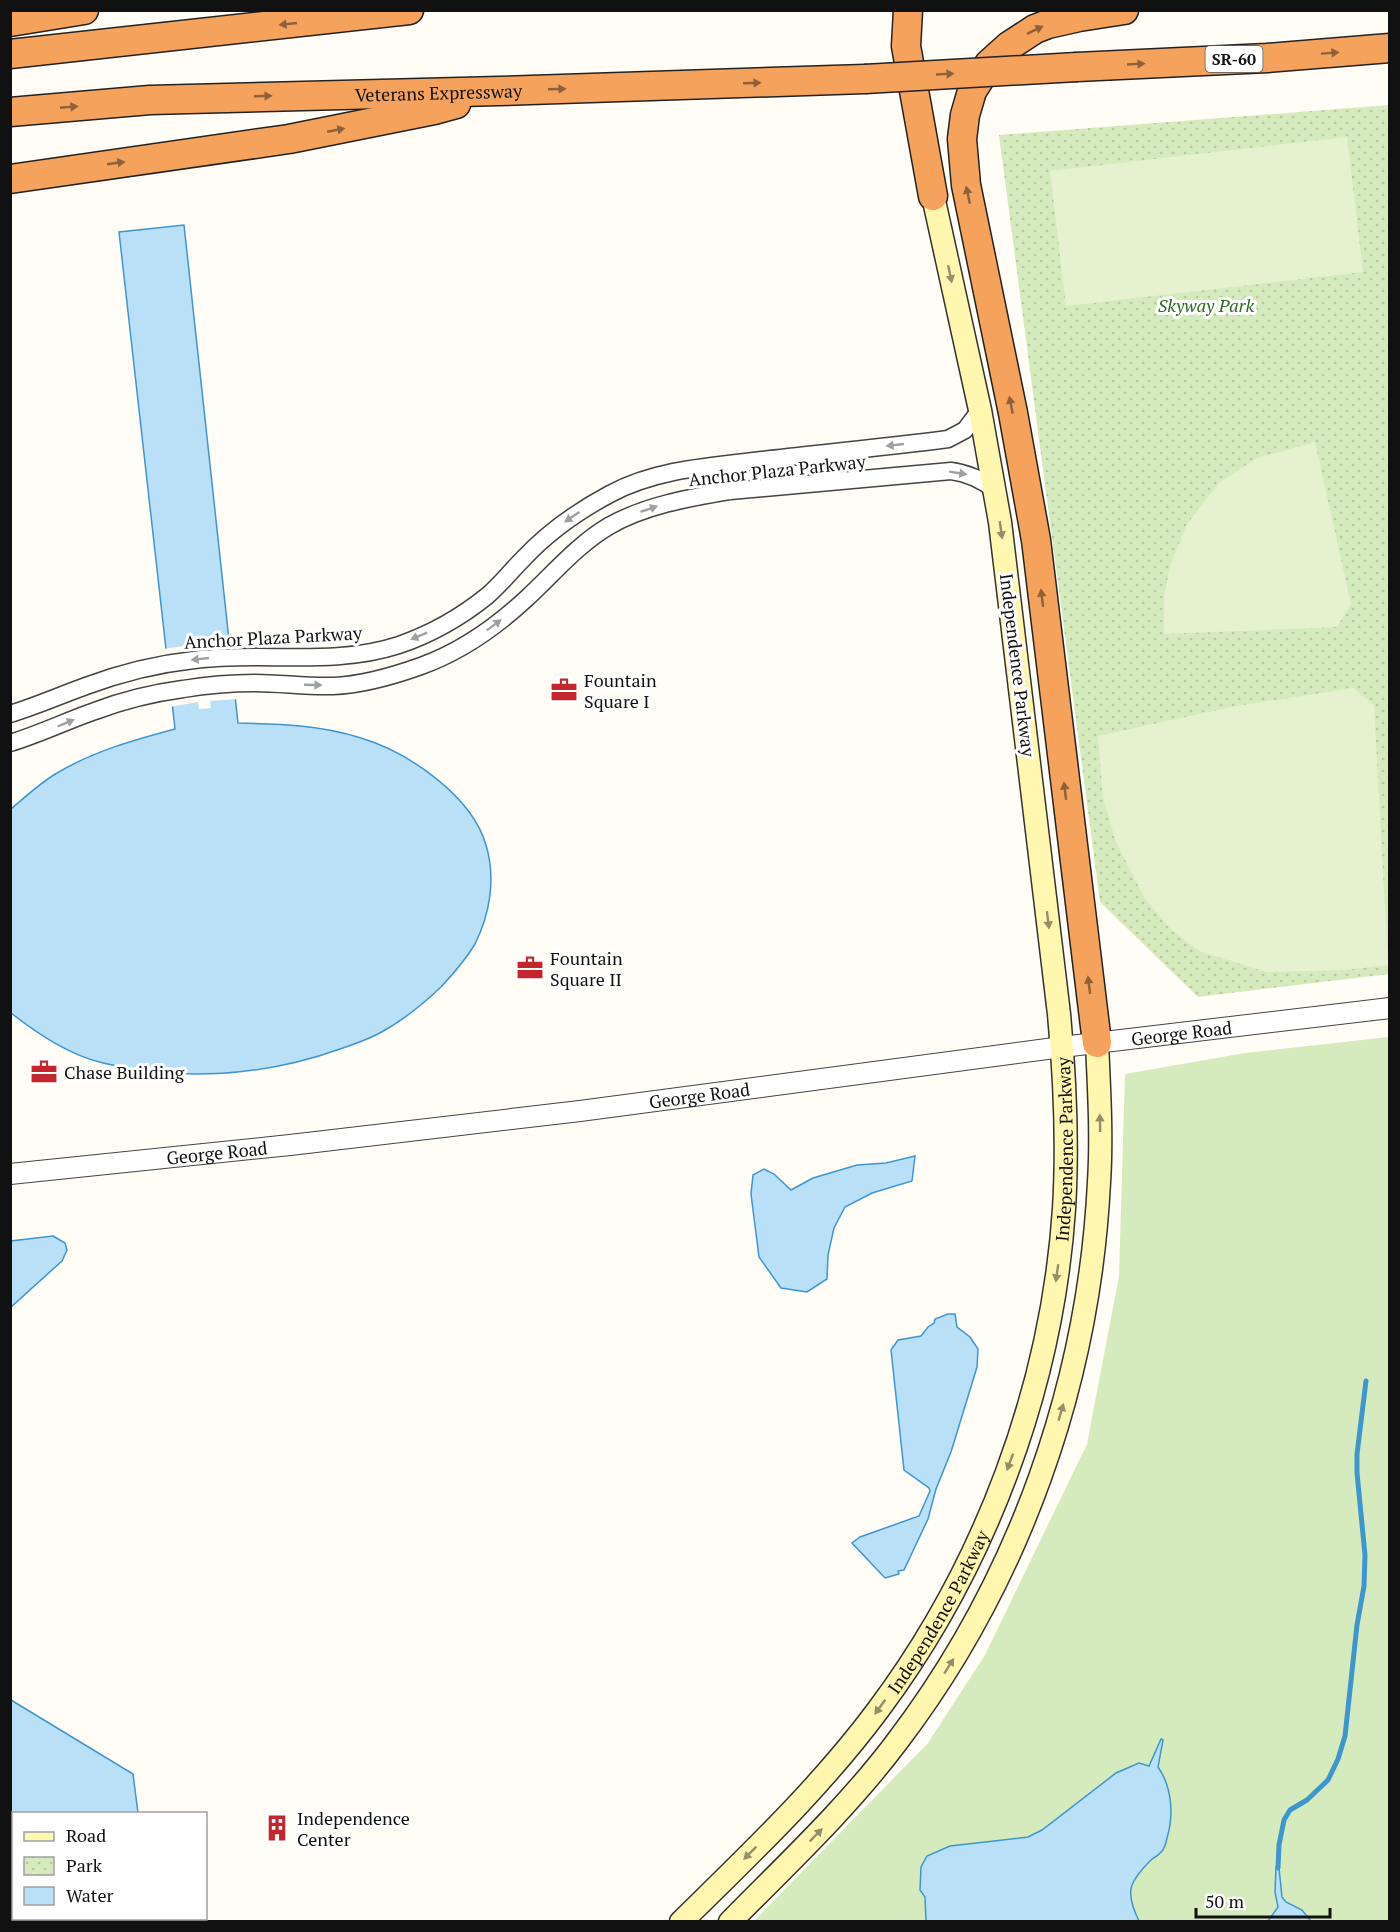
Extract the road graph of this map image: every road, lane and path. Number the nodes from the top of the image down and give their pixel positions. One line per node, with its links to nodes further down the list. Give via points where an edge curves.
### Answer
1 (84, 10): 5 (highway)
2 (409, 10): 7 (highway, one-way to 7)
3 (908, 10): 12 (highway, via 906,46)
4 (1124, 10): 18 (highway, one-way to 4, via 1036,540 966,185 962,139 972,91 989,64 1009,46 1035,30 1063,20)
5 (10, 22)
6 (1389, 48): 8 (highway, SR-60 / SR-60, one-way to 6, bridge)
7 (10, 54)
8 (866, 79): 9 (highway, Veterans Expressway, one-way to 8)
9 (499, 91): 10 (highway, Veterans Expressway, one-way to 9, via 150,100); 11 (highway, one-way to 9, via 289,139 434,110)
10 (10, 112)
11 (10, 179)
12 (933, 196): 13 (main road, Independence Parkway, one-way to 13)
13 (980, 410): 14 (main road, Independence Parkway); 15 (street, Anchor Plaza Parkway, one-way to 15, via 964,429 948,439 724,465 629,485 570,518 488,595 454,619 399,645 324,658 208,658 145,668)
14 (995, 490): 16 (street, Anchor Plaza Parkway, one-way to 14, via 151,694 255,683 333,686 392,676 423,665 455,651 495,625 608,527 663,504 730,491 951,471 979,479); 19 (main road, Independence Parkway, one-way to 19)
15 (10, 714)
16 (10, 743)
17 (1389, 1008): 18 (street, George Road)
18 (1097, 1043): 19 (street, George Road); 22 (main road, Independence Parkway, one-way to 18, via 832,1818 907,1729 965,1639 1034,1497 1063,1406 1089,1286 1100,1172)
19 (1062, 1047): 20 (street, George Road, via 600,1109); 21 (main road, Independence Parkway, one-way to 21, via 1066,1143 1057,1273 1033,1388 989,1515 964,1571 930,1631 878,1710 802,1800)
20 (10, 1174)
21 (681, 1922)
22 (730, 1922)

